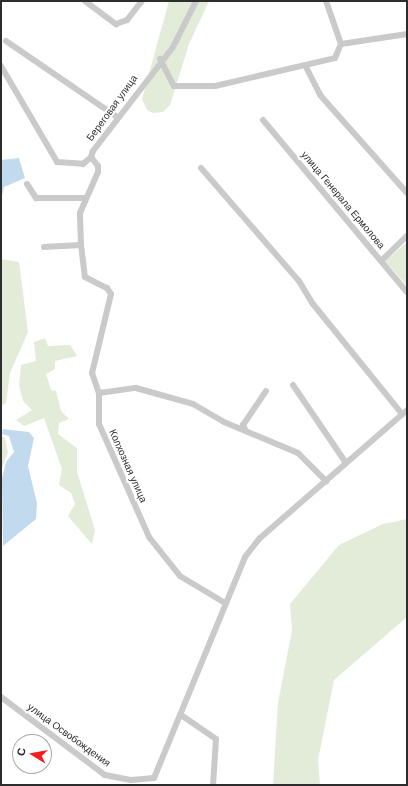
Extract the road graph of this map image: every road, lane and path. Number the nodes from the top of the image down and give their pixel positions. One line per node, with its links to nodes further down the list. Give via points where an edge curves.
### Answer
1 (85, 1): 2 (street, via 116,24 127,20)
2 (142, 1)
3 (196, 1): 8 (street, Береговая улица, via 173,47)
4 (326, 1): 7 (street)
5 (407, 34): 7 (street)
6 (6, 41): 11 (street)
7 (341, 44): 10 (street, via 335,58)
8 (160, 59): 10 (street, via 170,83 182,87 215,86); 11 (street, Береговая улица)
9 (1, 66): 13 (street, via 57,162 83,164)
10 (306, 67): 16 (street, via 320,95)
11 (117, 117): 13 (street, Береговая улица)
12 (263, 120): 21 (street, улица Генерала Ермолова)
13 (91, 157): 17 (street, Береговая улица, via 98,166 98,172)
14 (201, 168): 27 (street, via 299,281 313,304)
15 (27, 184): 17 (street, via 36,198)
16 (407, 193)
17 (86, 198): 19 (street, Береговая улица, via 80,213)
18 (407, 236): 21 (street)
19 (81, 245): 20 (street); 25 (street, Колхозная улица, via 86,277 107,288 111,294 92,373)
20 (44, 247)
21 (381, 261): 22 (street, улица Генерала Ермолова)
22 (407, 292)
23 (293, 385): 29 (street)
24 (266, 391): 28 (street, via 243,425)
25 (99, 393): 28 (street, via 136,388 193,404); 31 (street, Колхозная улица, via 99,424 149,537 180,576)
26 (407, 410): 27 (street)
27 (402, 414): 29 (street)
28 (246, 430): 30 (street, via 298,453)
29 (346, 463): 30 (street)
30 (326, 480): 31 (street, via 260,538 245,557)
31 (225, 604): 33 (street)
32 (1, 697): 34 (street, улица Освобождения, via 105,775)
33 (181, 715): 34 (street, улица Освобождения); 35 (street, via 216,739)
34 (154, 782)
35 (214, 785)

